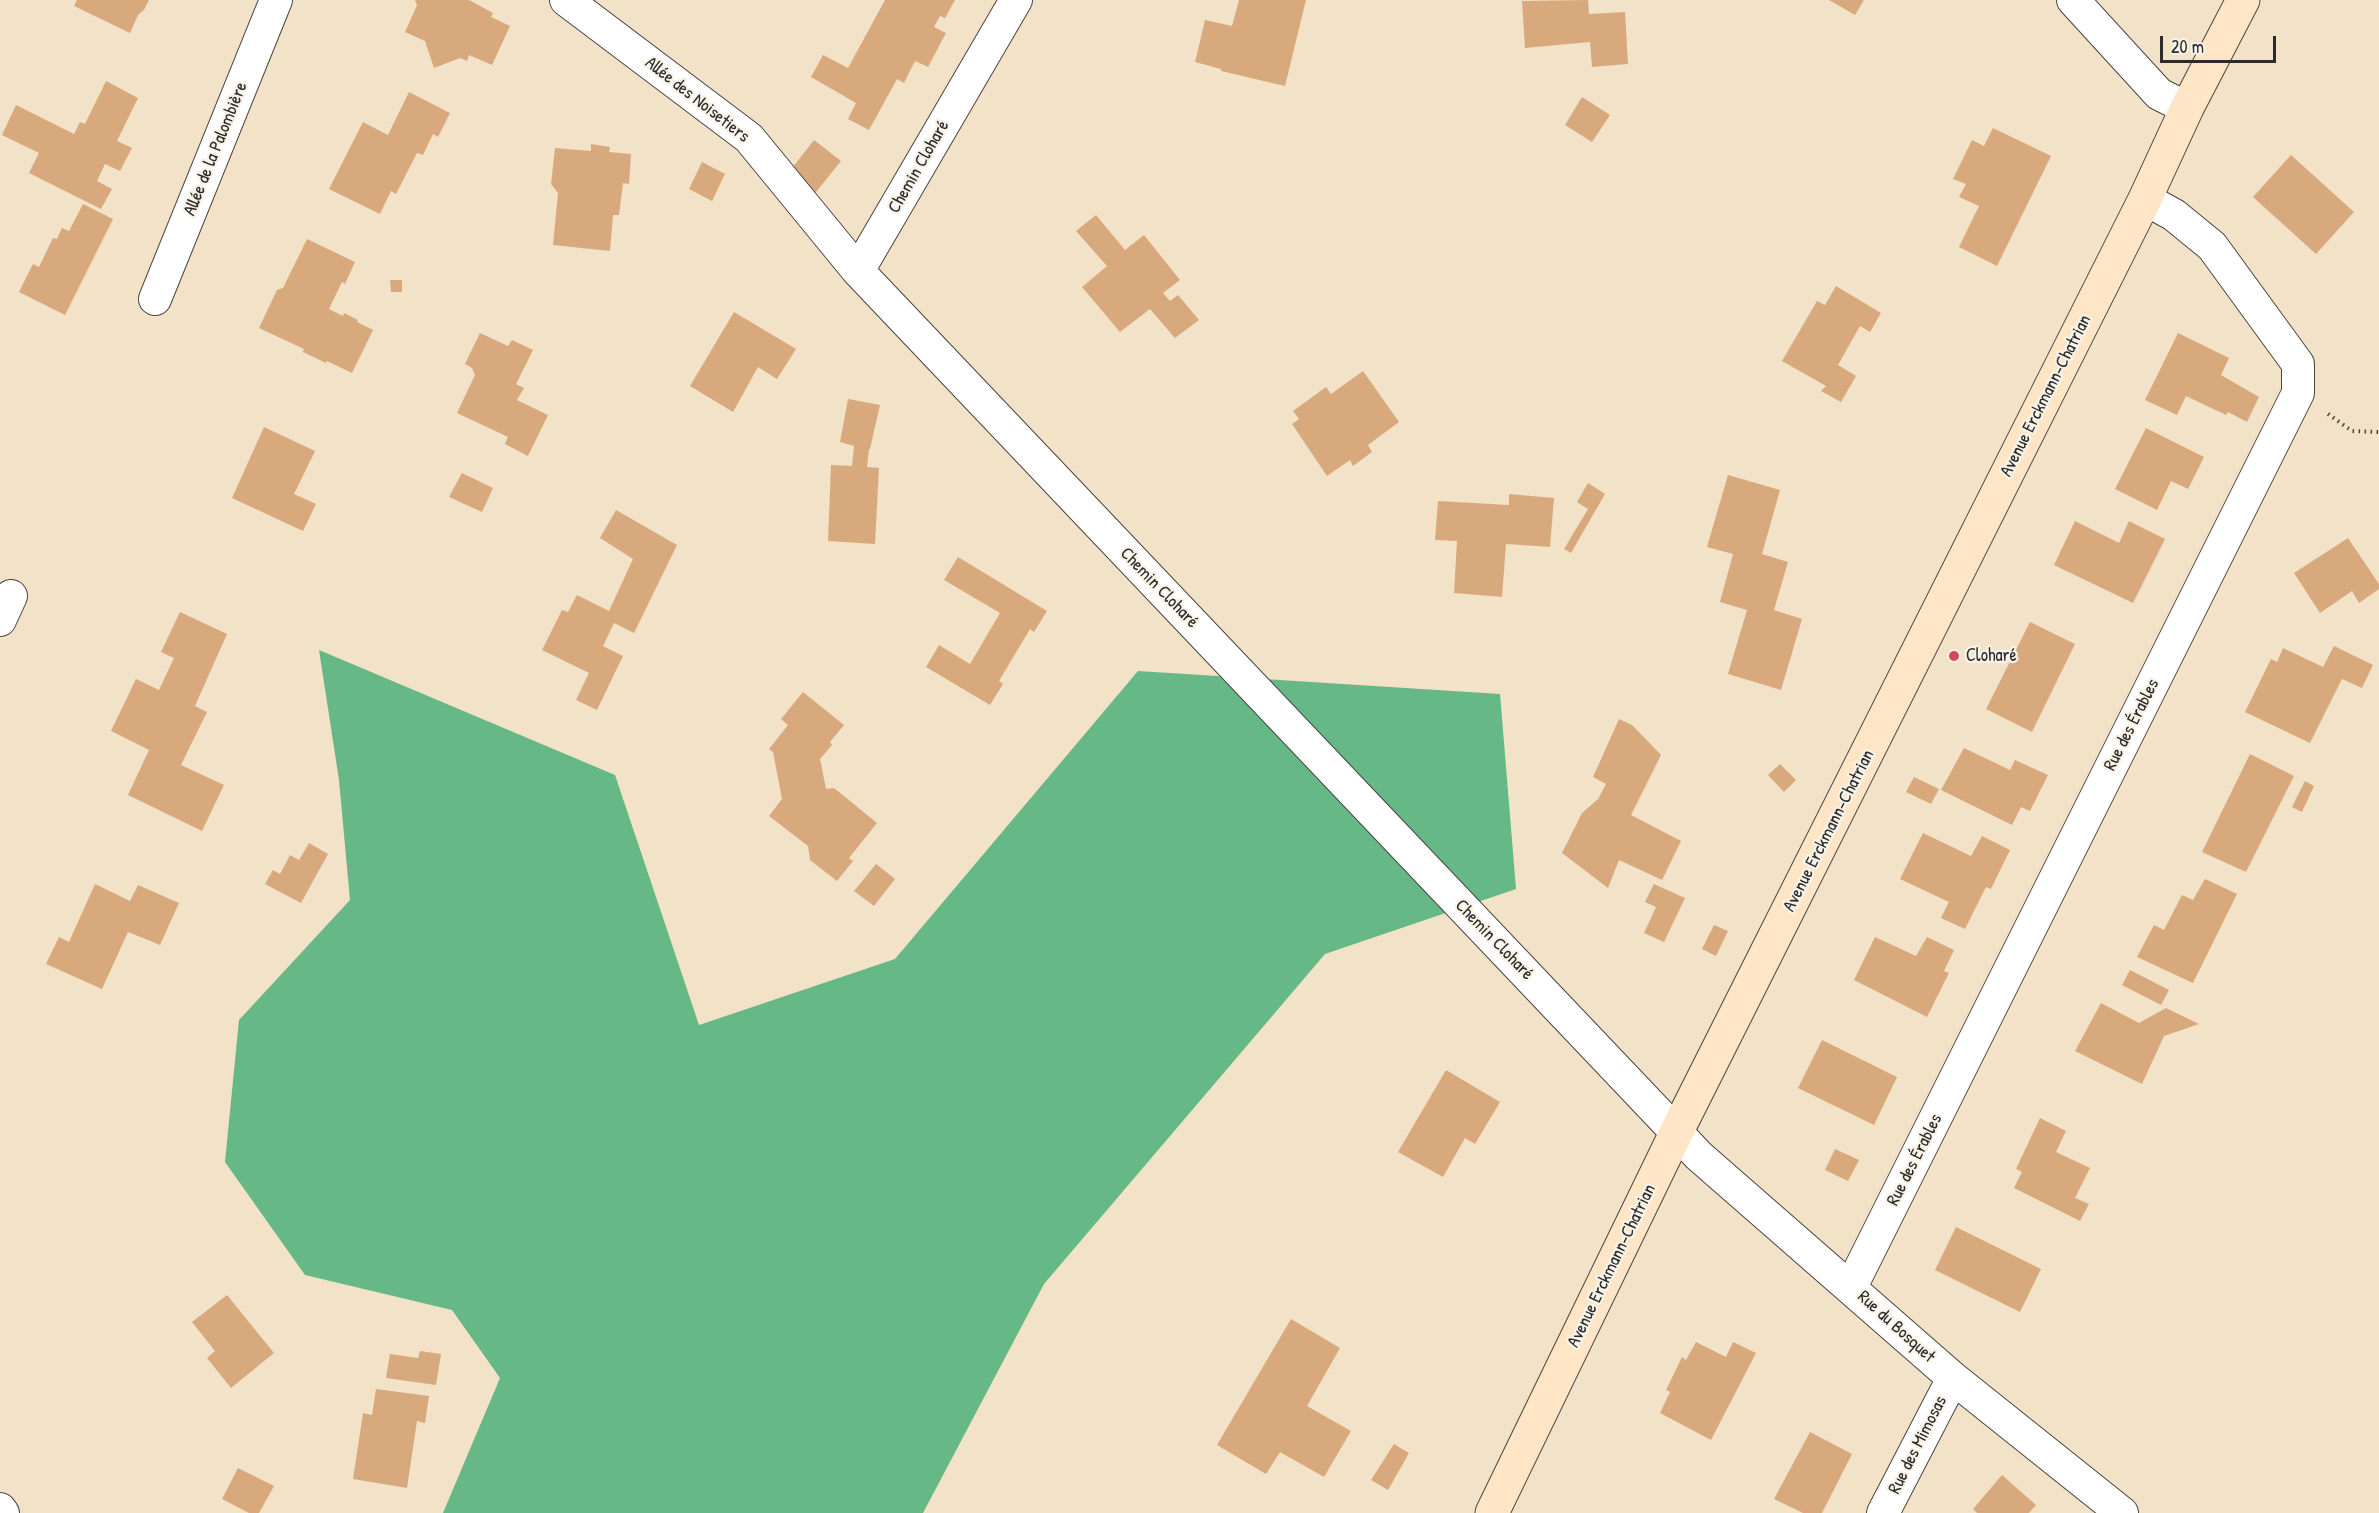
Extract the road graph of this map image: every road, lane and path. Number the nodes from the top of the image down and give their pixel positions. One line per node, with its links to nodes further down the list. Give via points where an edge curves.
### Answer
1 (276, 0): 9 (street, Allée de la Palombière)
2 (566, 0): 8 (street, Allée des Noisetiers, via 749,138)
3 (1016, 0): 8 (street, Chemin Cloharé)
4 (2073, 0): 6 (street, via 2159,94)
5 (2243, 0): 6 (street, Avenue Erckmann-Chatrian)
6 (2187, 108): 7 (street, Avenue Erckmann-Chatrian)
7 (2145, 199): 10 (street, Rue des Érables, via 2174,215 2212,246 2298,363); 12 (street, Avenue Erckmann-Chatrian)
8 (858, 271): 12 (street, Chemin Cloharé)
9 (155, 299)
10 (2298, 393): 11 (path, via 2352,431); 13 (street, Rue des Érables)
11 (2379, 432)
12 (1676, 1133): 13 (street, Rue du Bosquet); 17 (street, Avenue Erckmann-Chatrian)
13 (1851, 1287): 14 (street, Rue du Bosquet)
14 (1953, 1378): 18 (street, Rue des Mimosas); 19 (street, Rue du Bosquet)
15 (0, 1509): 16 (street)
16 (3, 1513)
17 (1492, 1513)
18 (1884, 1513)
19 (2122, 1513)

